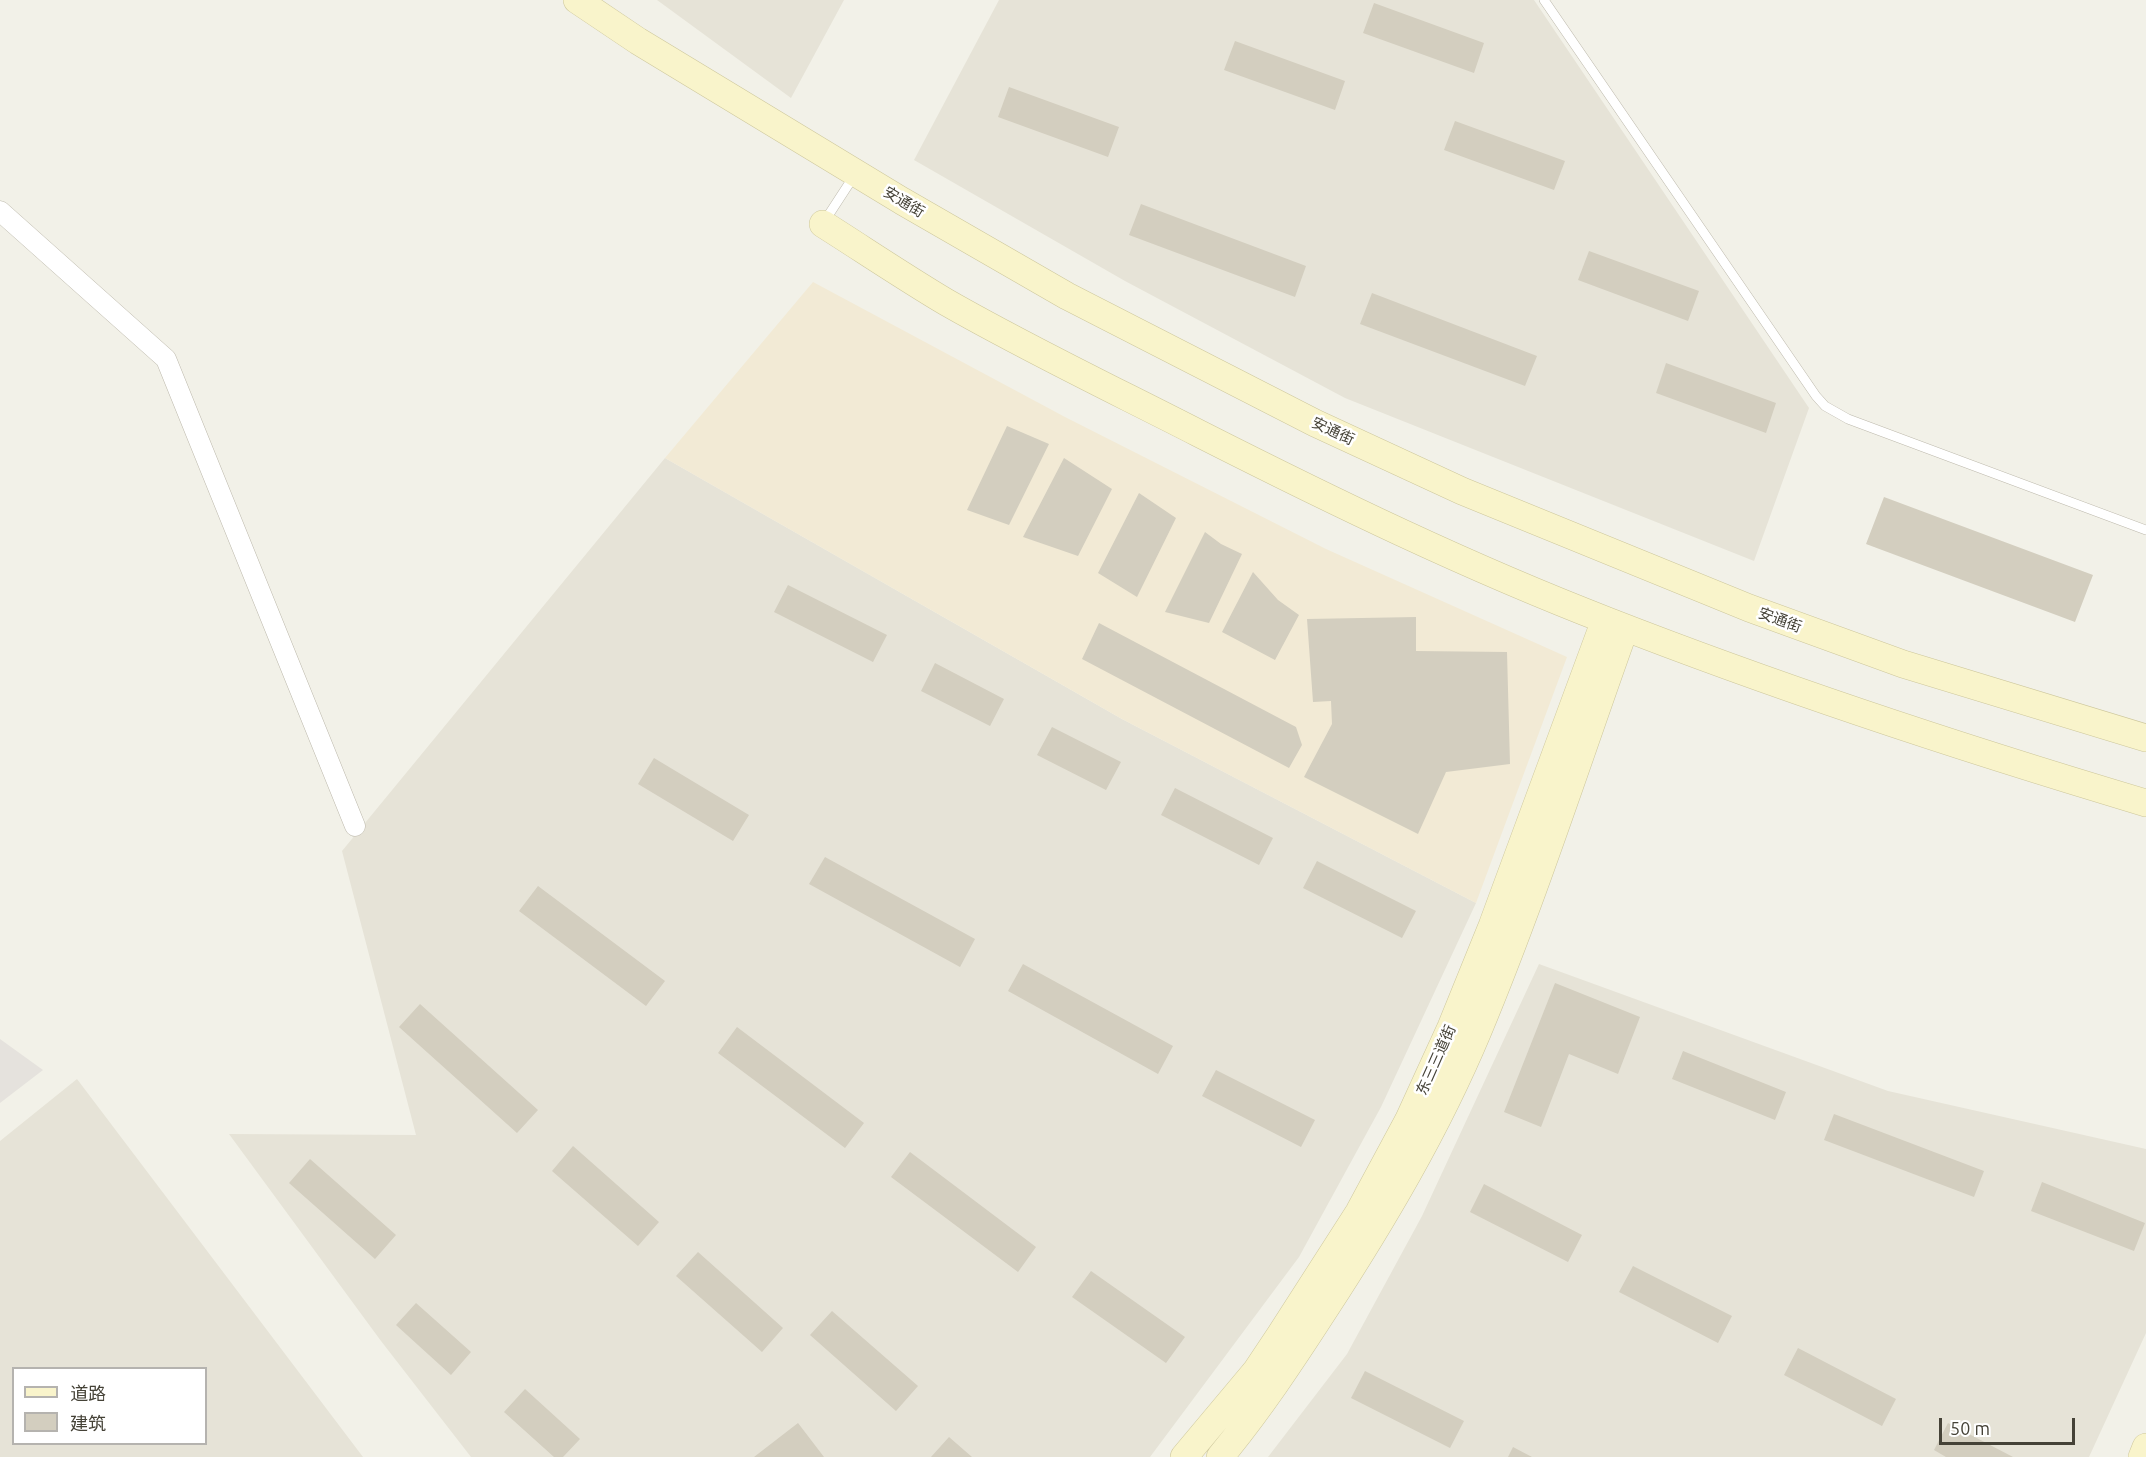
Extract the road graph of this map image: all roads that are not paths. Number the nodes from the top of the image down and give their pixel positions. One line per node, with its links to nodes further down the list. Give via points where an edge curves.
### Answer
1 (578, 0): 3 (main road, 安通街, via 638,41)
2 (1544, 0): 6 (lane, via 1825,406 1848,419)
3 (856, 173): 5 (lane); 8 (main road, 安通街, via 1067,296 1315,423 1462,491 1749,608 1903,664)
4 (0, 211): 10 (street, via 166,359)
5 (823, 224): 7 (main road, via 946,302 1276,473)
6 (2146, 530)
7 (1615, 624): 9 (main road, via 1959,746); 12 (main road, 东三三道街, via 1451,1028 1408,1121 1359,1212 1280,1335 1256,1371); 13 (main road, 东三三道街, via 1515,937 1439,1117 1378,1229 1276,1384)
8 (2146, 738)
9 (2146, 803)
10 (355, 826)
11 (2146, 1447): 14 (main road)
12 (1184, 1457)
13 (1220, 1457)
14 (2142, 1457)

